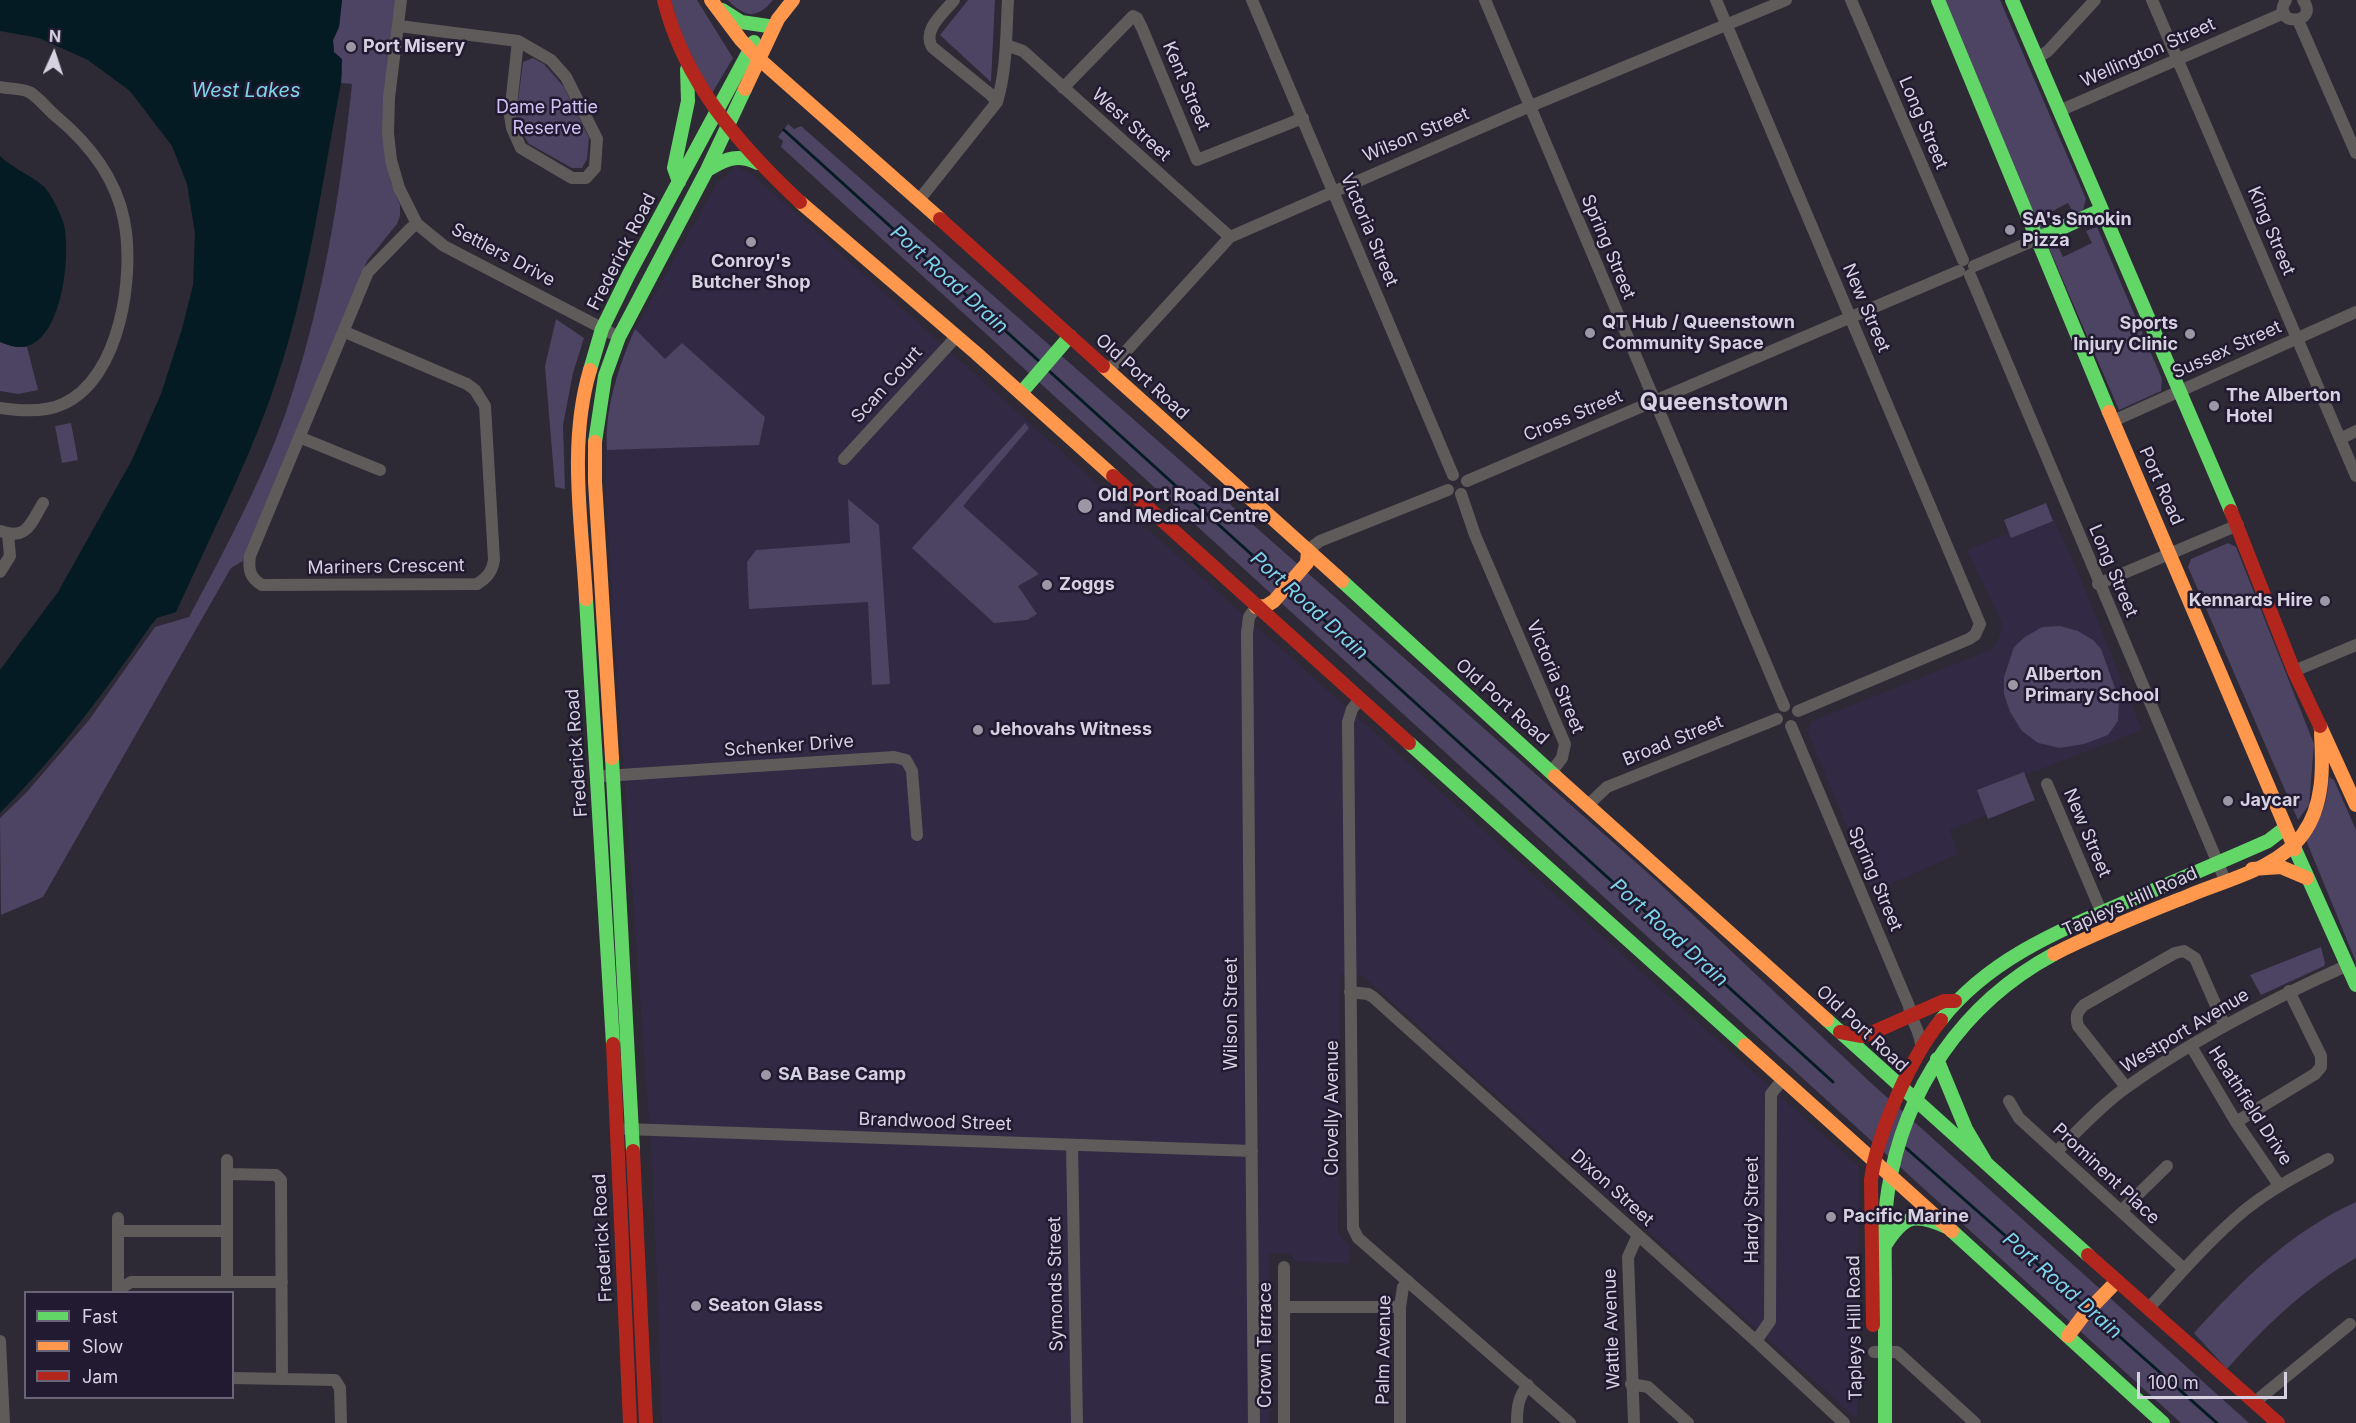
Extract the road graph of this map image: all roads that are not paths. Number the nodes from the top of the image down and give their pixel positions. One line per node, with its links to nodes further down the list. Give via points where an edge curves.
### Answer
1 (401, 0): 22 (street, Settlers Drive)
2 (664, 0): 28 (main road, via 674,40)
3 (793, 0): 20 (main road)
4 (954, 0): 31 (street, via 929,31 928,39 932,47)
5 (1008, 0): 24 (street)
6 (1252, 0): 35 (street, Victoria Street)
7 (1485, 0): 32 (street, Spring Street)
8 (1716, 0): 21 (street, New Street)
9 (1786, 0): 21 (street, Wilson Street)
10 (1851, 0): 47 (street, Long Street)
11 (1938, 0): 46 (main road, Port Road)
12 (2012, 0): 25 (main road)
13 (2095, 0): 25 (street)
14 (2152, 0): 27 (street, King Street)
15 (2286, 0): 18 (street)
16 (713, 2): 20 (main road, via 734,19 749,24); 26 (main road, Old Port Road)
17 (2308, 2): 19 (street, via 2306,12)
18 (2284, 13): 19 (street, via 2288,19); 27 (street, Wellington Street)
19 (2298, 20): 37 (street)
20 (773, 23): 26 (main road)
21 (1726, 24): 32 (street, Wilson Street); 49 (street, New Street)
22 (399, 26): 23 (street); 44 (street, Settlers Drive, via 388,98 388,133 399,188)
23 (518, 41): 23 (street, via 510,115 521,148 572,178 586,178 595,168 597,139 566,77 551,60)
24 (1006, 45): 30 (street, West Street, via 1023,51); 31 (street)
25 (2037, 58): 33 (main road)
26 (751, 59): 34 (main road, Frederick Road); 36 (main road, Frederick Road); 42 (main road, Old Port Road)
27 (2178, 59): 33 (street, Wellington Street); 55 (street, King Street)
28 (687, 69): 34 (main road); 40 (main road, via 688,101 674,168)
29 (0, 87): 60 (street, via 30,92 84,143 115,191 128,244 125,297 117,328 96,376 63,404 41,410)
30 (1063, 88): 35 (street, Kent Street, via 1133,16 1142,28 1197,160); 45 (street, West Street)
31 (997, 102): 42 (street)
32 (1529, 106): 41 (street, Wilson Street); 59 (street, Spring Street)
33 (2059, 111): 43 (main road)
34 (717, 112): 36 (main road); 40 (main road, Frederick Road)
35 (1303, 118): 41 (street, Victoria Street)
36 (729, 125): 38 (main road); 39 (main road, Frederick Road)
37 (2356, 153)
38 (767, 168): 39 (main road, via 744,155 726,158); 52 (main road, via 837,234)
39 (707, 170): 54 (main road, Frederick Road)
40 (679, 182): 50 (main road, Frederick Road)
41 (1333, 190): 45 (street, Wilson Street); 67 (street, Victoria Street)
42 (919, 200): 53 (main road, Old Port Road)
43 (2101, 210): 46 (main road); 57 (main road)
44 (417, 224): 50 (street, Settlers Drive, via 444,246); 51 (street, Mariners Crescent, via 368,272)
45 (1230, 237): 56 (street, Wilson Street)
46 (2037, 239): 47 (street, Cross Street); 61 (main road, Port Road)
47 (1966, 268): 49 (street, Cross Street); 78 (street, Long Street)
48 (2356, 312): 55 (street, Sussex Street)
49 (1850, 317): 59 (street, Cross Street); 84 (street, New Street, via 1978,619 1978,629 1969,639)
50 (602, 329): 54 (street, Settlers Drive); 90 (main road, Frederick Road, via 584,390 578,443)
51 (345, 332): 63 (street, Mariners Crescent); 63 (street, Mariners Crescent, via 466,384 485,406 494,560 489,574 477,584 271,586 255,581 249,567 250,556)
52 (957, 336): 58 (main road); 65 (street, Scan Court)
53 (1070, 336): 56 (main road, Old Port Road); 58 (main road)
54 (619, 337): 89 (main road, Frederick Road, via 605,376 594,447)
55 (2298, 338): 57 (street, Sussex Street); 64 (street, King Street)
56 (1108, 371): 75 (main road, Old Port Road)
57 (2181, 391): 61 (street, Sussex Street); 73 (main road)
58 (1021, 393): 79 (main road)
59 (1655, 401): 69 (street, Cross Street); 83 (street, Spring Street)
60 (0, 408)
61 (2113, 421): 76 (main road, Port Road)
62 (2356, 431): 64 (street)
63 (299, 437): 66 (street)
64 (2340, 439): 68 (street, King Street)
65 (844, 459)
66 (380, 470)
67 (1453, 475): 69 (street, via 1461,475); 70 (street, via 1448,480)
68 (2356, 476)
69 (1467, 481): 71 (street)
70 (1448, 490): 71 (street, via 1454,495); 75 (street, via 1320,541)
71 (1461, 494): 88 (street, Victoria Street, via 1565,744 1562,758)
72 (43, 503): 74 (street, via 22,534)
73 (2238, 525): 76 (street); 81 (main road)
74 (4, 532): 77 (street, via 10,556)
75 (1308, 550): 79 (main road, via 1307,563 1274,601); 88 (main road, Old Port Road)
76 (2170, 553): 78 (street); 95 (main road, Port Road)
77 (0, 572)
78 (2098, 584): 98 (street, Long Street)
79 (1256, 607): 82 (main road); 124 (street, Wilson Street, via 1249,617 1247,633)
80 (2356, 645): 81 (street)
81 (2294, 671): 87 (main road)
82 (1360, 699): 107 (street, Clovelly Avenue, via 1348,722); 115 (main road)
83 (1784, 705): 84 (street); 85 (street)
84 (1798, 711): 86 (street, via 1799,718)
85 (1777, 719): 86 (street, via 1784,726); 93 (street, Broad Street, via 1607,787)
86 (1791, 726): 109 (street, Spring Street)
87 (2320, 729): 91 (main road); 97 (main road, Tapleys Hill Road, via 2323,774 2317,804)
88 (1551, 771): 93 (main road, Old Port Road)
89 (612, 776): 90 (street, Schenker Drive); 96 (street, Schenker Drive, via 900,758 906,760 912,771); 122 (main road, Frederick Road)
90 (597, 777): 121 (main road, Frederick Road)
91 (2351, 778): 94 (main road)
92 (2047, 784): 102 (street, New Street)
93 (1588, 805): 111 (main road, Old Port Road)
94 (2356, 805)
95 (2285, 828): 97 (main road, Port Road); 98 (main road, Tapleys Hill Road, via 2275,838)
96 (917, 835)
97 (2294, 846): 99 (main road, Tapleys Hill Road); 100 (main road, Port Road)
98 (2217, 863): 101 (street, Long Street); 102 (main road, Tapleys Hill Road)
99 (2252, 869): 100 (main road, via 2273,864); 101 (main road, Tapleys Hill Road)
100 (2307, 878): 104 (main road, Port Road)
101 (2225, 880): 103 (main road, Tapleys Hill Road)
102 (2101, 912): 103 (street, New Street); 108 (main road, Tapleys Hill Road, via 2025,947)
103 (2109, 929): 114 (main road, Tapleys Hill Road, via 2012,978 1971,1017)
104 (2348, 965): 105 (main road, Port Road); 106 (street, Westport Avenue)
105 (2356, 985)
106 (2289, 991): 110 (street, Westport Avenue); 120 (street, via 2320,1056 2320,1067 2315,1074)
107 (1350, 992): 139 (street, Dixon Street, via 1373,997); 143 (street, Clovelly Avenue, via 1353,1228 1358,1238)
108 (1955, 1001): 109 (main road, via 1944,1001); 112 (main road, Tapleys Hill Road)
109 (1910, 1016): 111 (main road, via 1862,1036); 112 (street, Spring Street, via 1919,1031)
110 (2225, 1026): 113 (street, Westport Avenue); 116 (street, via 2195,958 2184,951 2084,1005 2078,1011 2078,1026)
111 (1840, 1032): 117 (main road, Old Port Road)
112 (1921, 1046): 117 (main road, Tapleys Hill Road)
113 (2191, 1046): 116 (street, Westport Avenue); 120 (street, Heathfield Drive)
114 (1937, 1059): 118 (main road, Tapleys Hill Road); 129 (main road, via 1966,1129)
115 (1783, 1079): 128 (main road); 154 (street, Hardy Street, via 1771,1094 1770,1321)
116 (2126, 1087): 125 (street, Westport Avenue)
117 (1900, 1088): 118 (main road, Old Port Road); 128 (main road, Tapleys Hill Road)
118 (1914, 1100): 129 (main road, Old Port Road); 132 (main road, Tapleys Hill Road)
119 (2009, 1101): 125 (street, Prominent Place, via 2019,1118)
120 (2236, 1122): 133 (street, Heathfield Drive)
121 (616, 1129): 122 (street, Brandwood Street); 163 (main road, Frederick Road)
122 (632, 1129): 123 (street, Brandwood Street); 164 (main road, Frederick Road)
123 (1072, 1145): 124 (street, Brandwood Street); 165 (street, Symonds Street)
124 (1252, 1151): 166 (street, Wilson Street)
125 (2056, 1152): 134 (street, Prominent Place)
126 (2328, 1159): 133 (street)
127 (227, 1160): 131 (street)
128 (1874, 1160): 132 (main road); 155 (main road, Tapleys Hill Road, via 1871,1180)
129 (1985, 1161): 144 (main road, Old Port Road)
130 (2167, 1166): 134 (street)
131 (227, 1174): 138 (street); 146 (street, via 276,1174 281,1179)
132 (1890, 1175): 136 (main road); 140 (main road, Tapleys Hill Road)
133 (2279, 1185): 142 (street, via 2239,1215)
134 (2121, 1211): 142 (street, Prominent Place)
135 (118, 1218): 137 (street)
136 (1947, 1227): 140 (main road, via 1932,1220 1912,1218 1896,1227); 152 (main road)
137 (118, 1231): 138 (street); 147 (street)
138 (227, 1231): 145 (street)
139 (1638, 1235): 154 (street, Dixon Street); 158 (street, Wattle Avenue, via 1628,1257)
140 (1886, 1245): 155 (main road, Tapleys Hill Road)
141 (1284, 1267): 148 (street, Crown Terrace)
142 (2184, 1269): 150 (street)
143 (1408, 1281): 149 (street, Palm Avenue, via 1401,1291); 159 (street, Clovelly Avenue)
144 (2117, 1281): 150 (main road, Old Port Road); 152 (main road)
145 (227, 1282): 146 (street); 147 (street, via 131,1282)
146 (282, 1282): 157 (street)
147 (118, 1291)
148 (1284, 1307): 149 (street); 167 (street, Crown Terrace)
149 (1400, 1307): 168 (street, Palm Avenue)
150 (2148, 1309): 160 (main road, Old Port Road)
151 (2350, 1324): 160 (street)
152 (2068, 1336): 177 (main road)
153 (0, 1341): 161 (street)
154 (1756, 1341): 173 (street, Dixon Street)
155 (1879, 1351): 174 (main road, Tapleys Hill Road); 175 (main road, Tapleys Hill Road); 176 (street, via 1897,1352)
156 (234, 1378): 157 (street)
157 (282, 1378): 162 (street, via 335,1380 340,1388)
158 (1631, 1384): 171 (street, Wattle Avenue); 172 (street, via 1648,1388)
159 (1528, 1385): 169 (street, via 1517,1406); 170 (street, Clovelly Avenue)
160 (2255, 1402): 178 (main road, Old Port Road)
161 (4, 1423)
162 (341, 1423)
163 (630, 1423)
164 (646, 1423)
165 (1077, 1423)
166 (1254, 1423)
167 (1284, 1423)
168 (1401, 1423)
169 (1517, 1423)
170 (1570, 1423)
171 (1634, 1423)
172 (1688, 1423)
173 (1844, 1423)
174 (1874, 1423)
175 (1885, 1423)
176 (1975, 1423)
177 (2163, 1423)
178 (2278, 1423)

